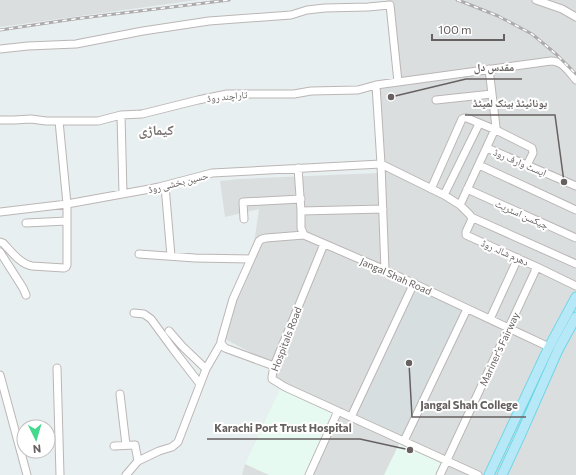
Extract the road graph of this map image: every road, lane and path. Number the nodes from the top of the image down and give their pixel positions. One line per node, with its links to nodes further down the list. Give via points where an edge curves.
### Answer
1 (536, 0): 2 (street)
2 (576, 17)
3 (0, 49): 6 (street, via 76,44 143,30 209,21 291,15 325,8 390,6)
4 (489, 69): 5 (street, تاراچند روڈ, via 555,61 562,64); 6 (street, تاراچند روڈ); 8 (street)
5 (576, 80)
6 (398, 82): 7 (street, تاراچند روڈ)
7 (376, 85): 10 (street, تاراچند روڈ, via 358,90 294,94 227,94 142,114); 16 (street)
8 (492, 94): 9 (street); 14 (street)
9 (436, 100)
10 (121, 115): 12 (street, تاراچند روڈ, via 98,121); 24 (street)
11 (0, 120): 12 (street, تاراچند روڈ)
12 (59, 121): 27 (street)
13 (479, 124): 14 (street); 22 (street, via 467,118 462,119); 25 (street)
14 (496, 130): 15 (street); 18 (street, via 532,148 533,153)
15 (487, 148): 17 (street); 18 (street, ایسٹ وارف روڈ)
16 (381, 164): 19 (street, حسین بخشی روڈ); 22 (street); 29 (street)
17 (479, 165): 23 (street); 30 (street)
18 (527, 165): 21 (street, ایسٹ وارف روڈ)
19 (298, 168): 20 (street, حسین بخشی روڈ, via 212,173); 26 (street)
20 (165, 186): 24 (street, حسین بخشی روڈ); 43 (street)
21 (576, 186)
22 (431, 189): 25 (street)
23 (467, 189): 28 (street); 38 (street, جیکسن اسٹریٹ)
24 (124, 194): 27 (street, حسین بخشی روڈ)
25 (444, 195): 28 (street)
26 (300, 199): 31 (street); 34 (street, via 243,202)
27 (67, 204): 32 (street, حسین بخشی روڈ); 35 (street)
28 (460, 205): 33 (street)
29 (383, 209): 31 (street); 48 (street)
30 (576, 210)
31 (301, 211): 37 (street, via 301,228)
32 (0, 212)
33 (472, 217): 44 (street, دھرم شالہ روڈ, via 466,235); 46 (street)
34 (244, 219)
35 (67, 221): 36 (street); 39 (street, via 67,265 64,268 27,265)
36 (26, 223)
37 (304, 235): 40 (street, Jangal Shah Road); 45 (street, via 262,239 258,241)
38 (576, 238)
39 (0, 242)
40 (324, 244): 48 (street, Jangal Shah Road); 61 (street, Hospitals Road)
41 (0, 252): 51 (street)
42 (139, 254): 43 (street)
43 (171, 256): 45 (street)
44 (518, 258): 47 (street, دھرم شالہ روڈ); 56 (street)
45 (251, 260): 59 (street, via 233,300)
46 (576, 264)
47 (537, 267): 50 (street, دھرم شالہ روڈ); 57 (street, Mariner's Fairway)
48 (385, 270): 49 (street, Jangal Shah Road)
49 (414, 283): 53 (street, Jangal Shah Road); 68 (street)
50 (576, 286)
51 (26, 295)
52 (576, 297): 60 (main road)
53 (467, 309): 56 (street, Jangal Shah Road); 69 (street)
54 (134, 313): 65 (street, via 151,318)
55 (576, 317): 81 (main road, via 558,350)
56 (490, 319): 57 (street, Jangal Shah Road)
57 (509, 328): 60 (street, Jangal Shah Road); 73 (street, Mariner's Fairway)
58 (169, 331): 63 (street)
59 (222, 343): 61 (street, via 225,348); 63 (street)
60 (549, 347): 80 (main road)
61 (274, 366): 67 (street, Hospitals Road, via 274,380)
62 (57, 368): 75 (street)
63 (206, 369): 65 (street)
64 (0, 375): 74 (street)
65 (200, 384): 72 (street, via 177,444)
66 (120, 394): 70 (street)
67 (338, 411): 68 (street, Hospitals Road); 77 (street)
68 (351, 417): 69 (street, Hospitals Road)
69 (404, 441): 73 (street, Hospitals Road)
70 (126, 445): 71 (street); 72 (street, via 135,445)
71 (114, 446)
72 (138, 461): 76 (street)
73 (447, 461): 78 (street, Mariner's Fairway); 79 (street, Hospitals Road)
74 (27, 475)
75 (60, 475)
76 (126, 475)
77 (309, 475)
78 (440, 475)
79 (478, 475)
80 (489, 475)
81 (502, 475)

